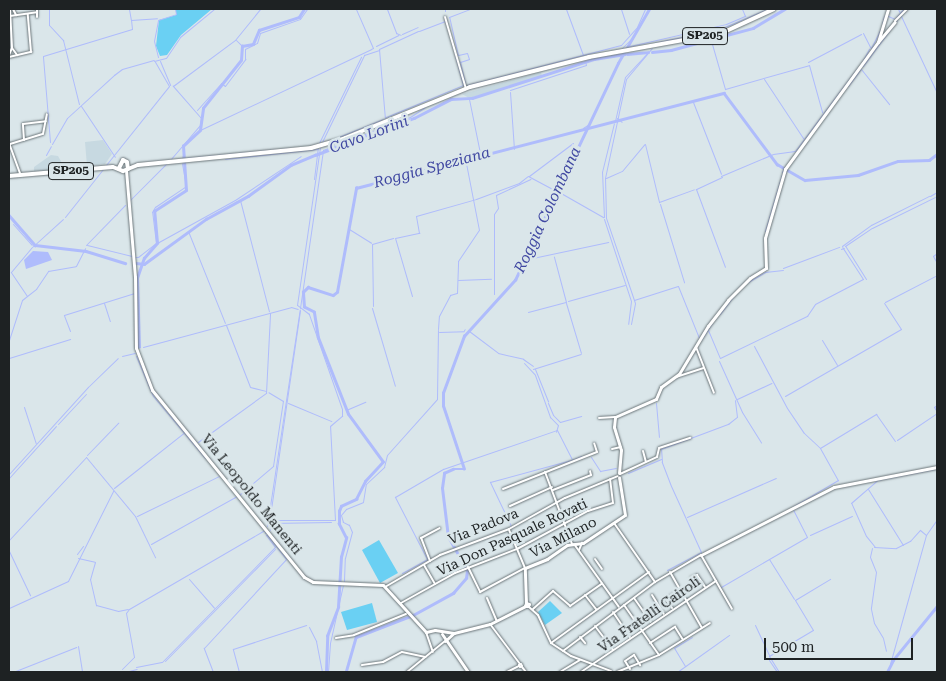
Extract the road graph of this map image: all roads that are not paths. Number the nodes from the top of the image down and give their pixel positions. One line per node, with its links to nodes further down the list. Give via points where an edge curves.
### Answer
1 (12, 9): 7 (street); 8 (street)
2 (774, 9): 17 (main road, SP205, via 722,33 626,50)
3 (888, 9): 11 (street)
4 (907, 9): 12 (street)
5 (37, 10): 6 (street); 9 (street)
6 (28, 14): 7 (street); 15 (street, via 31,52)
7 (16, 15): 8 (street)
8 (10, 16): 14 (street)
9 (37, 17)
10 (446, 17): 17 (street)
11 (886, 21): 12 (street); 13 (street)
12 (895, 22): 13 (street)
13 (878, 42): 27 (street, via 785,171 765,238 766,268 750,278 728,300)
14 (12, 48): 15 (street); 16 (street)
15 (17, 55): 16 (street)
16 (9, 56)
17 (466, 88): 23 (main road, SP205, via 320,146)
18 (47, 114): 19 (street)
19 (47, 121): 20 (street, via 43,134); 20 (street, via 23,124)
20 (24, 140): 21 (street)
21 (9, 143): 25 (street)
22 (127, 162): 23 (main road, SP205); 24 (main road); 24 (main road, SP205)
23 (138, 165): 24 (main road, SP205)
24 (123, 168): 26 (main road, SP205); 71 (street, Via Leopoldo Manenti, via 135,277 137,350 152,390 304,577 310,582)
25 (20, 173)
26 (9, 176)
27 (695, 346): 28 (street); 29 (street)
28 (704, 368): 29 (street); 30 (street)
29 (676, 377): 31 (street, via 661,386 654,401)
30 (714, 393)
31 (615, 417): 32 (street); 35 (street, via 614,427)
32 (598, 418)
33 (690, 438): 38 (street, Via Padova, via 659,448 657,457)
34 (594, 443): 41 (street, via 597,452)
35 (621, 447): 36 (street); 42 (street)
36 (612, 449)
37 (643, 451): 38 (street)
38 (646, 462): 42 (street, Via Padova)
39 (937, 467): 57 (street, via 839,485)
40 (590, 471): 45 (street, via 591,475)
41 (545, 472): 44 (street); 45 (street)
42 (619, 475): 43 (street, Via Padova); 49 (street, via 625,515)
43 (610, 479): 46 (street, Via Padova); 48 (street, Via Don Pasquale Rovati, via 615,502)
44 (503, 489)
45 (552, 489): 46 (street); 47 (street)
46 (558, 502): 48 (street); 51 (street, Via Padova)
47 (510, 506)
48 (566, 523): 53 (street); 54 (street, Via Don Pasquale Rovati)
49 (614, 523): 52 (street, Via Milano); 64 (street)
50 (440, 528): 59 (street, via 421,538)
51 (509, 529): 54 (street); 59 (street, Via Padova, via 450,550)
52 (582, 543): 53 (street, Via Milano); 55 (street)
53 (574, 544): 55 (street); 56 (street); 62 (street, Via Milano)
54 (517, 548): 61 (street, Via Don Pasquale Rovati); 62 (street)
55 (579, 550): 56 (street)
56 (580, 554): 70 (street)
57 (701, 555): 65 (street); 67 (street)
58 (595, 559): 63 (street)
59 (430, 561): 60 (street, Via Padova)
60 (424, 565): 69 (street); 71 (street, Via Padova)
61 (468, 568): 62 (street, via 480,592); 69 (street, Via Don Pasquale Rovati)
62 (525, 568): 81 (street, Via Milano)
63 (602, 569)
64 (649, 572): 68 (street); 78 (street)
65 (670, 572): 68 (street); 73 (street)
66 (691, 578): 72 (street, via 697,575)
67 (716, 581): 72 (street, Via Fratelli Cairoli); 86 (street)
68 (655, 582): 76 (street)
69 (435, 584): 80 (street, Via Don Pasquale Rovati)
70 (602, 584): 74 (street); 78 (street)
71 (385, 587): 80 (street)
72 (705, 587): 79 (street, Via Fratelli Cairoli)
73 (680, 590): 79 (street); 84 (street, via 666,599)
74 (585, 595): 85 (street, via 570,606 554,591); 87 (street)
75 (652, 595): 89 (street)
76 (634, 597): 82 (street); 92 (street)
77 (487, 598): 91 (street)
78 (612, 598): 83 (street); 87 (street)
79 (685, 599): 84 (street, Via Fratelli Cairoli); 98 (street)
80 (399, 604): 90 (street)
81 (526, 605): 85 (street); 91 (street)
82 (624, 605): 83 (street); 99 (street)
83 (619, 608): 88 (street)
84 (672, 608): 89 (street, Via Fratelli Cairoli)
85 (533, 609): 108 (street)
86 (732, 609)
87 (596, 610): 108 (street)
88 (612, 612): 96 (street); 104 (street)
89 (664, 614): 92 (street, Via Fratelli Cairoli)
90 (408, 615): 100 (street); 105 (street, via 354,635)
91 (497, 620): 94 (street)
92 (651, 622): 99 (street, Via Fratelli Cairoli)
93 (710, 623): 98 (street)
94 (490, 624): 102 (street); 120 (street)
95 (680, 624): 97 (street)
96 (595, 625): 103 (street); 111 (street)
97 (675, 627): 106 (street); 110 (street)
98 (702, 628): 106 (street)
99 (641, 629): 104 (street, Via Fratelli Cairoli); 110 (street)
100 (426, 632): 101 (street, via 435,630); 113 (street)
101 (441, 633): 102 (street); 107 (street)
102 (454, 633): 107 (street)
103 (580, 637): 109 (street); 112 (street)
104 (630, 637): 111 (street, Via Fratelli Cairoli)
105 (336, 638)
106 (684, 640): 114 (street)
107 (445, 641): 113 (street); 123 (street)
108 (551, 643): 112 (street)
109 (585, 643)
110 (650, 643): 114 (street)
111 (613, 650): 117 (street, Via Fratelli Cairoli)
112 (563, 651): 116 (street)
113 (433, 652): 115 (street)
114 (659, 655): 118 (street)
115 (424, 657): 119 (street, via 402,652 383,662); 122 (street)
116 (580, 660): 117 (street); 126 (street)
117 (595, 664): 127 (street, Via Fratelli Cairoli); 128 (street)
118 (640, 664): 121 (street); 121 (street, via 634,655 625,661)
119 (362, 665)
120 (520, 665): 124 (street); 125 (street)
121 (630, 669): 129 (street)
122 (407, 672)
123 (468, 672)
124 (507, 672)
125 (526, 672)
126 (560, 672)
127 (581, 672)
128 (610, 672): 129 (street)
129 (616, 672)

